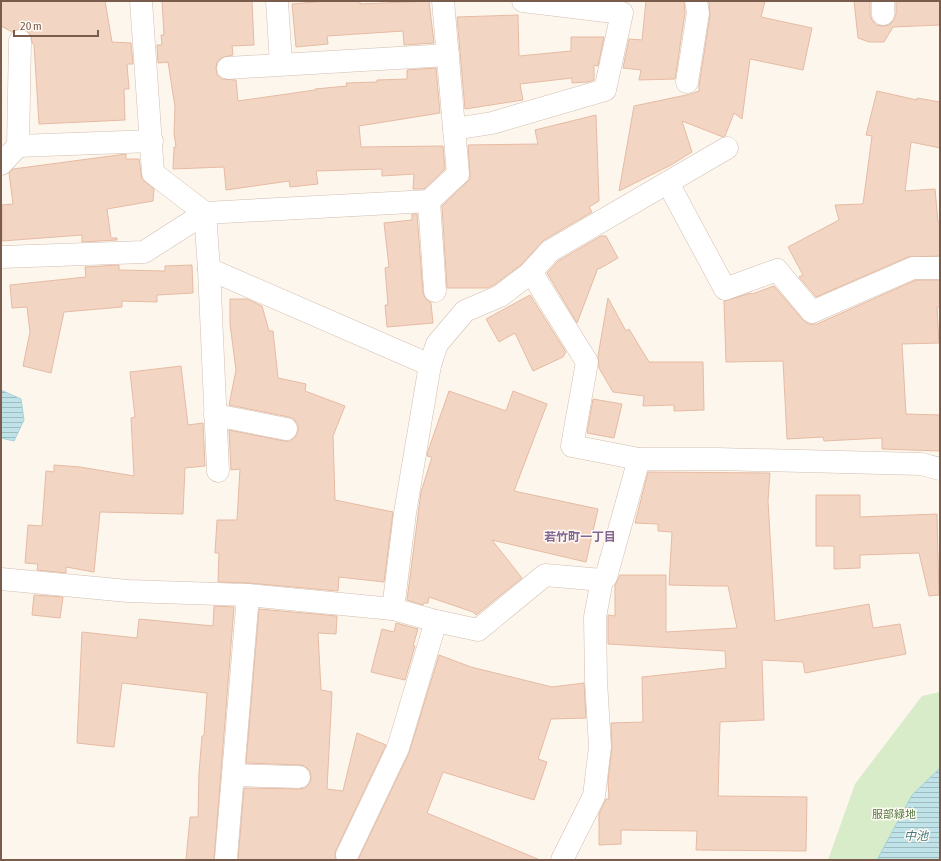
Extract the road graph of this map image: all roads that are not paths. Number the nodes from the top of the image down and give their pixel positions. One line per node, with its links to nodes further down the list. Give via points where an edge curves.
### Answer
1 (141, 1): 12 (street)
2 (277, 1): 8 (street)
3 (443, 1): 7 (street)
4 (523, 1): 11 (street, via 622,14 605,90 492,123)
5 (696, 1): 10 (street, via 698,13)
6 (20, 41): 13 (street)
7 (448, 55): 8 (street); 11 (street)
8 (281, 64): 9 (street)
9 (228, 68)
10 (687, 82)
11 (454, 129): 17 (street, via 458,174)
12 (152, 141): 13 (street); 18 (street, via 153,173)
13 (18, 146): 15 (street)
14 (727, 148): 16 (street)
15 (1, 164)
16 (668, 183): 20 (street, via 725,289 777,270 812,312 913,268); 22 (street, via 550,251)
17 (429, 201): 18 (street); 23 (street)
18 (205, 213): 19 (street, via 144,252); 21 (street)
19 (1, 257)
20 (940, 268)
21 (209, 269): 24 (street); 25 (street)
22 (531, 272): 24 (street, via 500,296 465,311 436,344); 27 (street, via 587,362 572,446)
23 (435, 292)
24 (430, 365): 33 (street, via 405,513)
25 (215, 415): 26 (street); 29 (street)
26 (286, 429)
27 (638, 459): 28 (street, via 921,464); 31 (street, via 606,577)
28 (940, 469)
29 (218, 471)
30 (1, 579): 32 (street, via 128,591)
31 (602, 580): 34 (street, via 545,575 478,630); 39 (street, via 595,617 600,747 594,796)
32 (248, 596): 33 (street); 35 (street)
33 (393, 609): 34 (street)
34 (436, 620): 37 (street, via 398,748)
35 (233, 775): 36 (street); 38 (street)
36 (299, 777)
37 (348, 855)
38 (226, 858)
39 (562, 860)

